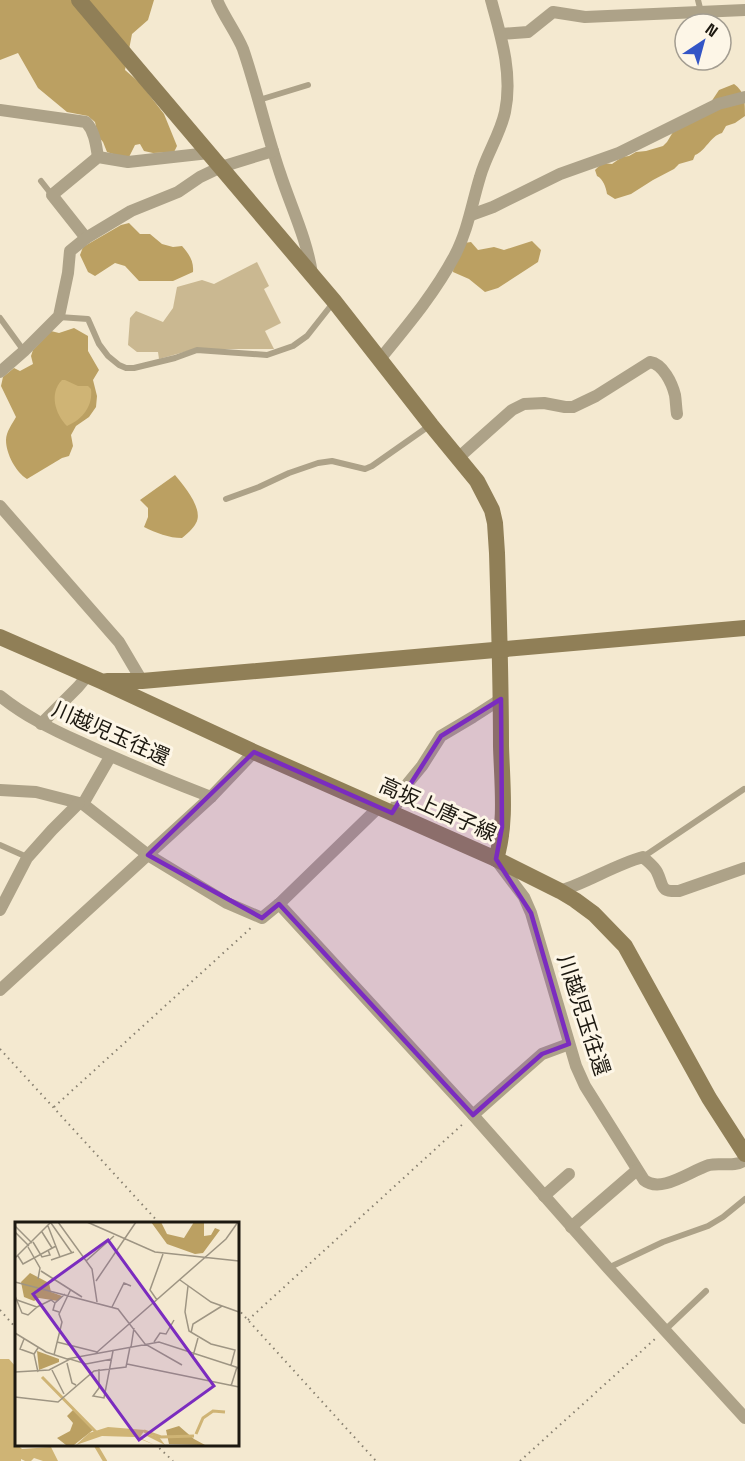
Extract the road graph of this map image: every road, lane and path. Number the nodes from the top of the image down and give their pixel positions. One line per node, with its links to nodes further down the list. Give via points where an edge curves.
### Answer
1 (79, 0): 12 (street)
2 (217, 0): 9 (street, via 241,46)
3 (490, 0): 6 (street)
4 (699, 6): 5 (street); 6 (street, via 585,17 553,12 528,32)
5 (745, 10)
6 (501, 34): 17 (street, via 508,91)
7 (308, 85): 9 (lane)
8 (745, 98): 17 (street, via 718,104 619,153 560,174)
9 (258, 101): 11 (street)
10 (0, 110): 13 (street, via 86,122 94,135)
11 (273, 151): 14 (street); 19 (street, via 309,255)
12 (209, 153): 13 (street, via 128,162); 14 (street)
13 (98, 157): 16 (street)
14 (221, 167): 18 (street); 19 (street)
15 (41, 181): 16 (lane)
16 (52, 195): 18 (street)
17 (471, 215): 24 (street, via 456,254 438,284)
18 (87, 238): 21 (street, via 70,250)
19 (312, 275): 20 (street)
20 (334, 302): 21 (lane, via 307,336 293,346 267,355 197,350 134,368 115,363 99,344 88,319); 24 (street)
21 (59, 316): 23 (street)
22 (0, 318): 23 (lane)
23 (24, 351): 25 (street)
24 (380, 359): 27 (street)
25 (0, 372)
26 (677, 414): 28 (street, via 668,378 650,362 573,406 524,404 512,410)
27 (431, 425): 28 (street); 29 (lane, via 365,469 332,461 318,463)
28 (458, 458): 33 (street, via 477,481 495,523)
29 (226, 499)
30 (0, 506): 35 (street, via 119,642)
31 (745, 628): 33 (street)
32 (0, 637): 34 (street, 高坂上唐子線)
33 (500, 649): 35 (street); 37 (street)
34 (96, 678): 35 (street); 38 (street, via 78,687); 39 (street, 高坂上唐子線)
35 (142, 681)
36 (0, 696): 38 (street, 川越児玉往還)
37 (501, 699): 45 (street, via 441,736); 50 (street, via 502,827)
38 (41, 724): 40 (street, 川越児玉往還)
39 (254, 752): 43 (street); 45 (street, 高坂上唐子線)
40 (110, 756): 43 (street, 川越児玉往還); 44 (street)
41 (0, 789): 44 (street, via 36,792)
42 (744, 789): 49 (lane)
43 (211, 797): 47 (street)
44 (81, 804): 47 (street); 48 (street)
45 (386, 810): 50 (street, 高坂上唐子線); 53 (street)
46 (0, 845): 48 (lane)
47 (148, 855): 55 (street, via 227,903); 56 (street)
48 (27, 858): 54 (street)
49 (643, 858): 51 (street, via 656,870 668,892); 52 (street)
50 (496, 860): 52 (street, 高坂上唐子線); 57 (street, 川越児玉往還, via 531,913)
51 (745, 868)
52 (560, 891): 61 (street, 高坂上唐子線, via 594,914 625,946 709,1098)
53 (279, 904): 55 (street); 60 (street)
54 (0, 910)
55 (262, 918): 59 (path)
56 (0, 990)
57 (569, 1044): 60 (street, via 542,1054); 63 (street, 川越児玉往還, via 585,1086)
58 (0, 1049): 59 (path)
59 (54, 1107): 67 (path)
60 (473, 1116): 65 (street); 73 (path)
61 (745, 1154)
62 (745, 1160): 63 (street, 川越児玉往還, via 740,1164 709,1165 657,1185 648,1184)
63 (637, 1170): 68 (street)
64 (569, 1174): 65 (street)
65 (544, 1196): 68 (street)
66 (745, 1199): 69 (lane, via 708,1226)
67 (158, 1222)
68 (571, 1227): 69 (street)
69 (608, 1268): 75 (street)
70 (706, 1292): 75 (lane)
71 (238, 1309): 73 (path)
72 (0, 1310): 74 (path)
73 (248, 1320): 79 (path)
74 (15, 1327)
75 (664, 1330): 76 (street); 80 (path)
76 (745, 1418)
77 (157, 1446): 78 (path)
78 (173, 1461)
79 (376, 1461)
80 (520, 1461)

